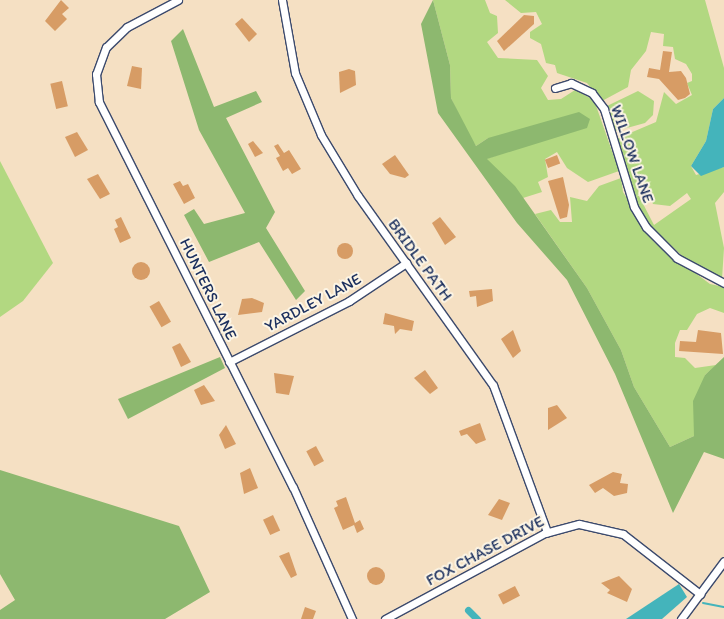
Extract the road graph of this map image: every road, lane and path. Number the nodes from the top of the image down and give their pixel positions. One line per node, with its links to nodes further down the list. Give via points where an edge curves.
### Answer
1 (178, 0): 6 (street, HUNTERS LANE, via 112,40 98,65 97,93)
2 (282, 0): 4 (street, BRIDLE PATH, via 290,55 312,118 341,171)
3 (555, 88): 5 (street, WILLOW LANE, via 571,82 592,93 604,110 634,207 646,227 677,258)
4 (406, 263): 6 (street, YARDLEY LANE, via 349,302); 7 (street, BRIDLE PATH, via 497,394)
5 (724, 283)
6 (229, 362): 10 (street, HUNTERS LANE)
7 (547, 532): 9 (street, FOX CHASE DRIVE, via 579,524 615,530); 11 (street, FOX CHASE DRIVE)
8 (724, 561): 9 (street)
9 (700, 594): 12 (street)
10 (352, 619)
11 (385, 619)
12 (682, 619)

